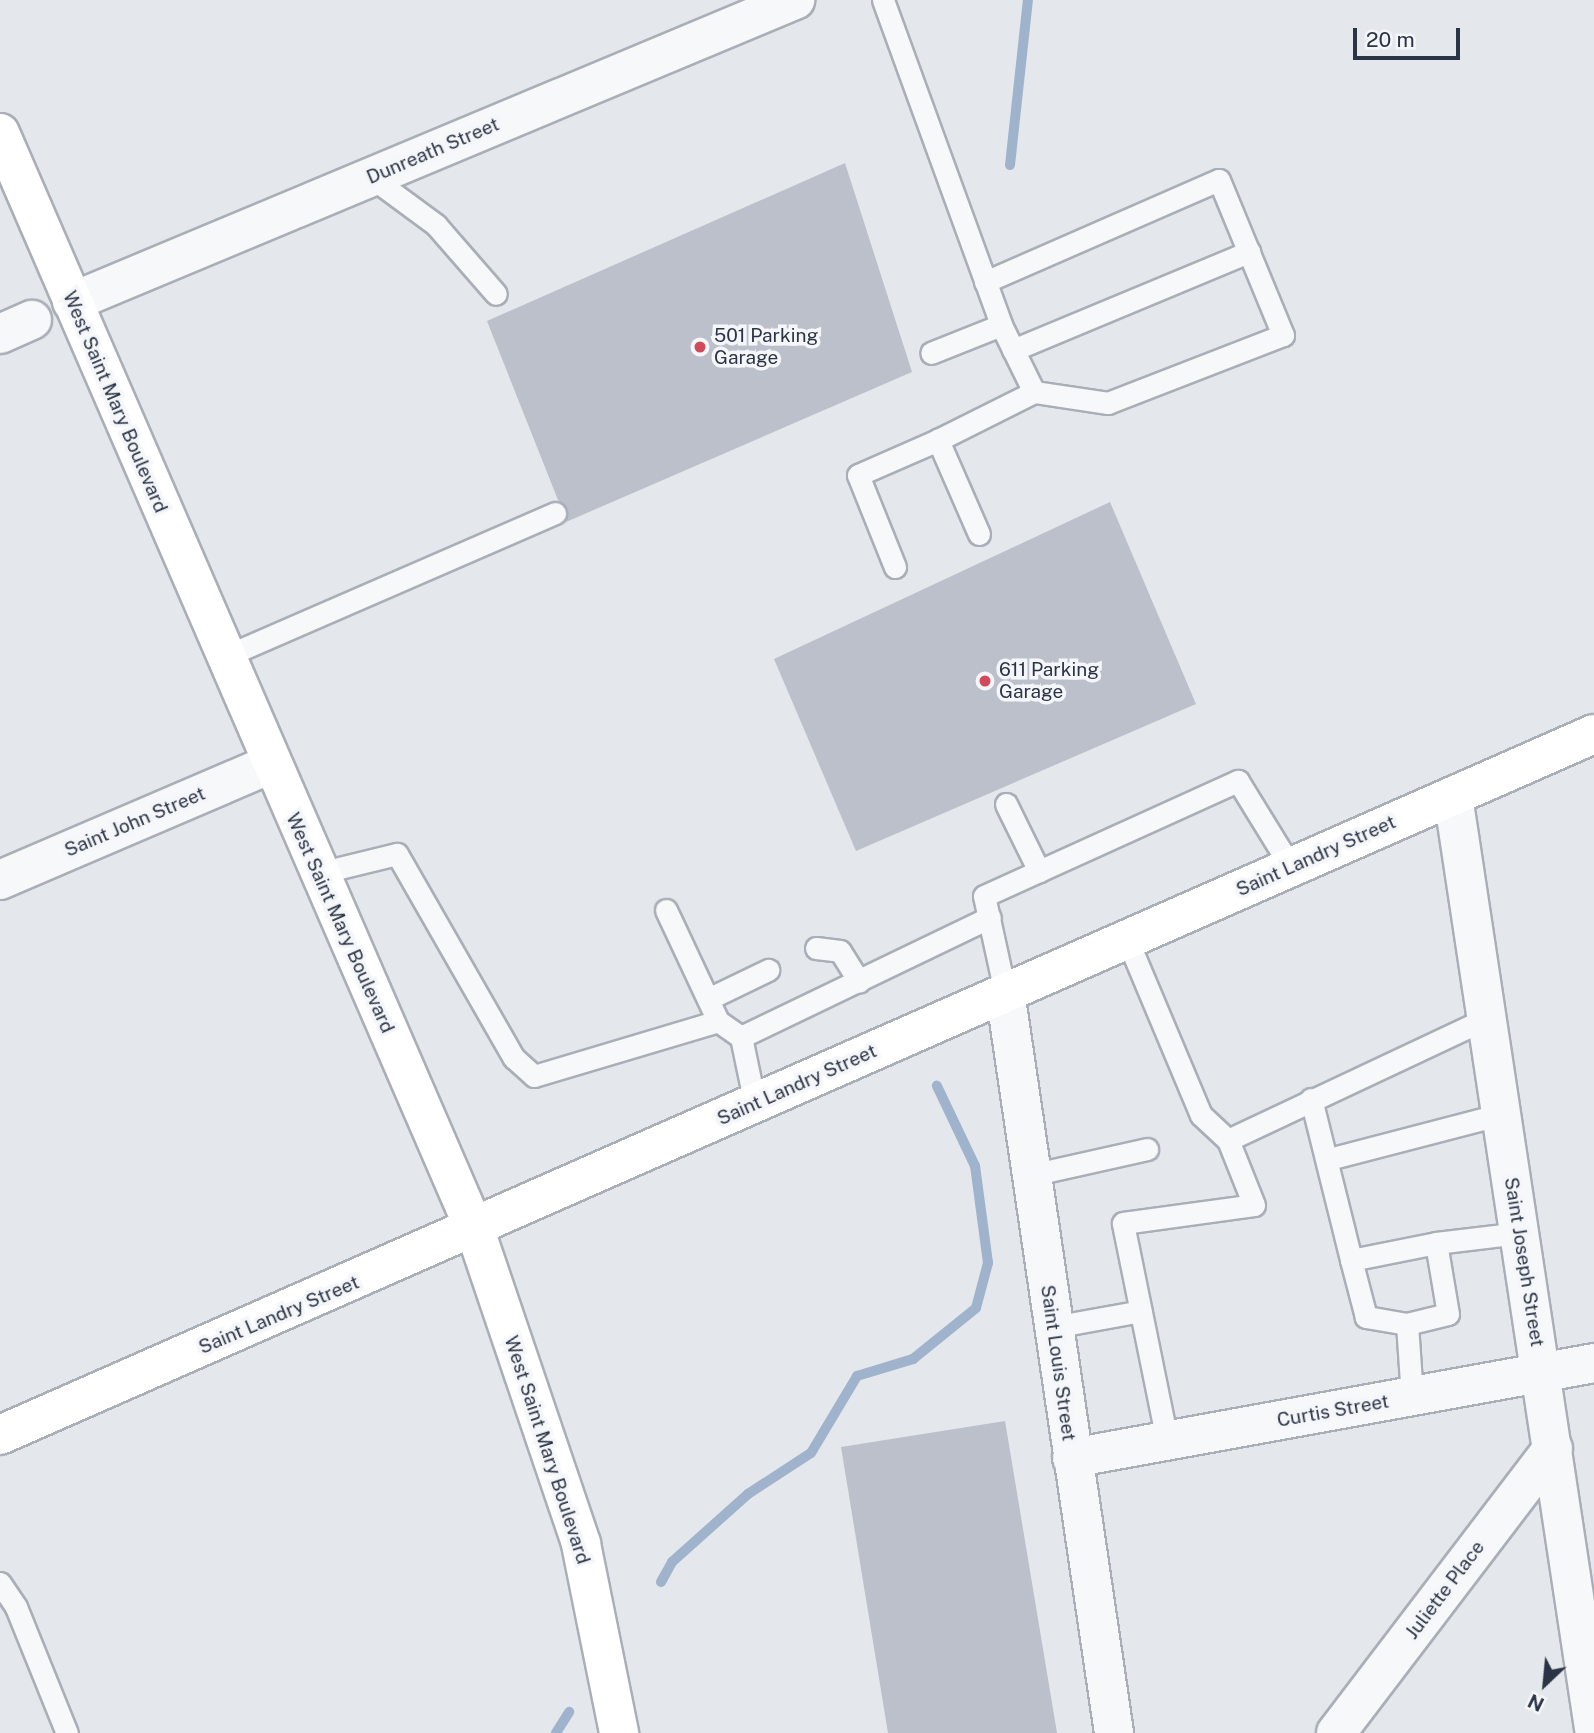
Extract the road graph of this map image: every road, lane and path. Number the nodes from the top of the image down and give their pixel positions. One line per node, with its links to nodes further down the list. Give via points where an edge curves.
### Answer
1 (794, 0): 4 (street, Dunreath Street)
2 (883, 0): 6 (lane)
3 (0, 133): 8 (street, West Saint Mary Boulevard)
4 (371, 177): 7 (lane, via 436,225); 8 (street, Dunreath Street)
5 (1249, 252): 6 (lane, via 1219,180); 10 (lane); 12 (lane, via 1283,335 1108,403)
6 (985, 282): 9 (lane)
7 (496, 294)
8 (72, 302): 17 (street, West Saint Mary Boulevard)
9 (1002, 326): 10 (lane); 11 (lane)
10 (1013, 350): 12 (lane)
11 (932, 353)
12 (1034, 392): 13 (lane)
13 (937, 440): 15 (lane); 16 (lane, via 858,475)
14 (555, 513): 17 (lane)
15 (979, 534)
16 (895, 567)
17 (224, 657): 19 (street, West Saint Mary Boulevard)
18 (1594, 734): 20 (street, Saint Landry Street)
19 (271, 764): 24 (street, West Saint Mary Boulevard); 25 (street, Saint John Street)
20 (1452, 796): 22 (street, Saint Landry Street); 34 (street, Saint Joseph Street)
21 (1006, 804): 23 (lane)
22 (1291, 867): 23 (lane, via 1238,781); 28 (street, Saint Landry Street)
23 (1039, 871): 27 (lane, via 984,896)
24 (319, 873): 35 (lane, via 397,854 514,1058 534,1076); 44 (street, West Saint Mary Boulevard)
25 (0, 880)
26 (666, 910): 33 (lane)
27 (990, 917): 31 (lane); 32 (lane)
28 (1127, 939): 32 (street, Saint Landry Street); 40 (lane, via 1201,1115)
29 (816, 948): 31 (lane, via 840,951)
30 (768, 970): 33 (lane)
31 (859, 981): 36 (lane)
32 (1004, 992): 38 (street, Saint Landry Street); 43 (street, Saint Louis Street)
33 (708, 999): 35 (lane)
34 (1487, 1018): 37 (lane); 39 (street, Saint Joseph Street)
35 (718, 1021): 36 (lane)
36 (741, 1037): 38 (lane)
37 (1311, 1099): 40 (lane); 42 (lane)
38 (755, 1104): 44 (street, Saint Landry Street)
39 (1502, 1114): 42 (lane); 45 (street, Saint Joseph Street)
40 (1228, 1140): 48 (lane, via 1254,1205 1123,1223)
41 (1147, 1149): 43 (lane)
42 (1329, 1159): 47 (lane)
43 (1031, 1175): 50 (street, Saint Louis Street)
44 (475, 1230): 54 (street, Saint Landry Street); 61 (street, West Saint Mary Boulevard, via 581,1544)
45 (1520, 1233): 46 (lane); 52 (street, Saint Joseph Street)
46 (1436, 1243): 47 (lane); 49 (lane, via 1448,1314)
47 (1351, 1261): 49 (lane, via 1366,1317)
48 (1141, 1311): 50 (lane); 55 (lane)
49 (1407, 1324): 53 (lane)
50 (1053, 1327): 57 (street, Saint Louis Street)
51 (1594, 1363): 52 (street, Curtis Street)
52 (1541, 1374): 53 (street, Curtis Street); 56 (street, Saint Joseph Street)
53 (1412, 1397): 55 (street, Curtis Street)
54 (0, 1436)
55 (1167, 1440): 57 (street, Curtis Street)
56 (1553, 1448): 59 (street, Saint Joseph Street); 63 (street, Juliette Place)
57 (1072, 1458): 62 (street, Saint Louis Street)
58 (0, 1583): 60 (lane, via 16,1607)
59 (1594, 1728)
60 (67, 1733)
61 (619, 1733)
62 (1114, 1733)
63 (1336, 1733)

